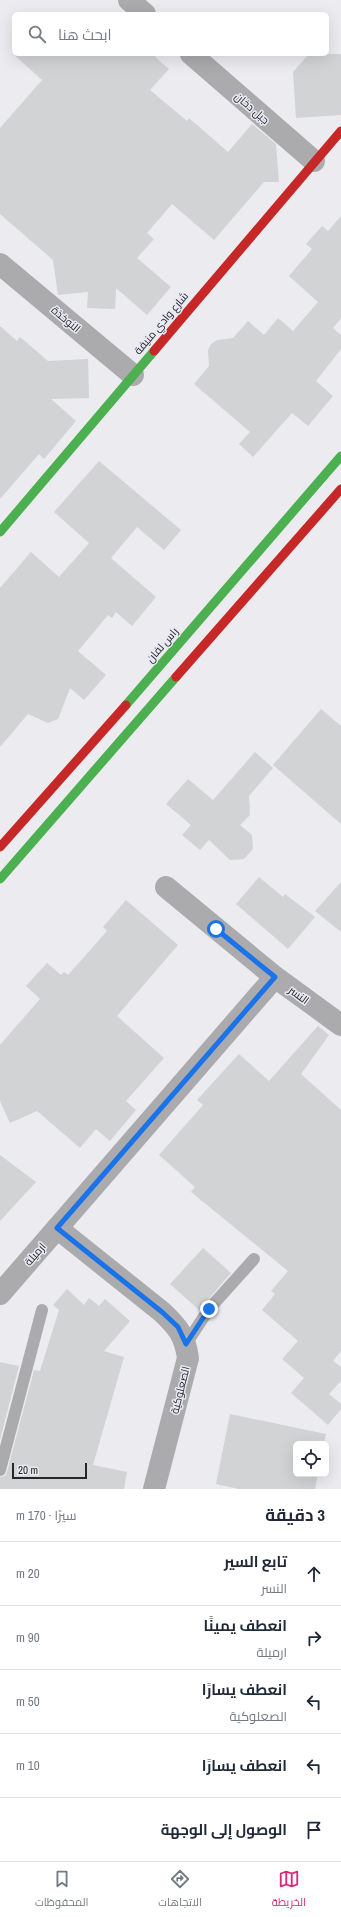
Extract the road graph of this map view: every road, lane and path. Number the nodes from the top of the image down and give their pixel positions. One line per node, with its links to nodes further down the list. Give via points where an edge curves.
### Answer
1 (129, 0): 2 (street)
2 (143, 12)
3 (193, 56): 5 (street, جبل دخان)
4 (341, 130): 5 (street, شارع وادي منيفة)
5 (314, 161): 7 (street, شارع وادي منيفة)
6 (0, 264): 7 (street, النوخذة)
7 (133, 375): 10 (street, شارع وادي منيفة)
8 (341, 456): 11 (street, راس لفان)
9 (341, 489): 12 (street)
10 (0, 532)
11 (0, 847)
12 (0, 879)
13 (166, 887): 14 (street, النسر)
14 (275, 977): 15 (street, النسر); 16 (street, ارميلة)
15 (341, 1025)
16 (57, 1228): 18 (street, ارميلة); 20 (street, الصعلوكية, via 162,1312 178,1327)
17 (254, 1260): 20 (lane, via 209,1309)
18 (0, 1294)
19 (42, 1310): 21 (lane)
20 (186, 1344): 22 (street, الصعلوكية, via 188,1358)
21 (0, 1470)
22 (154, 1489)

